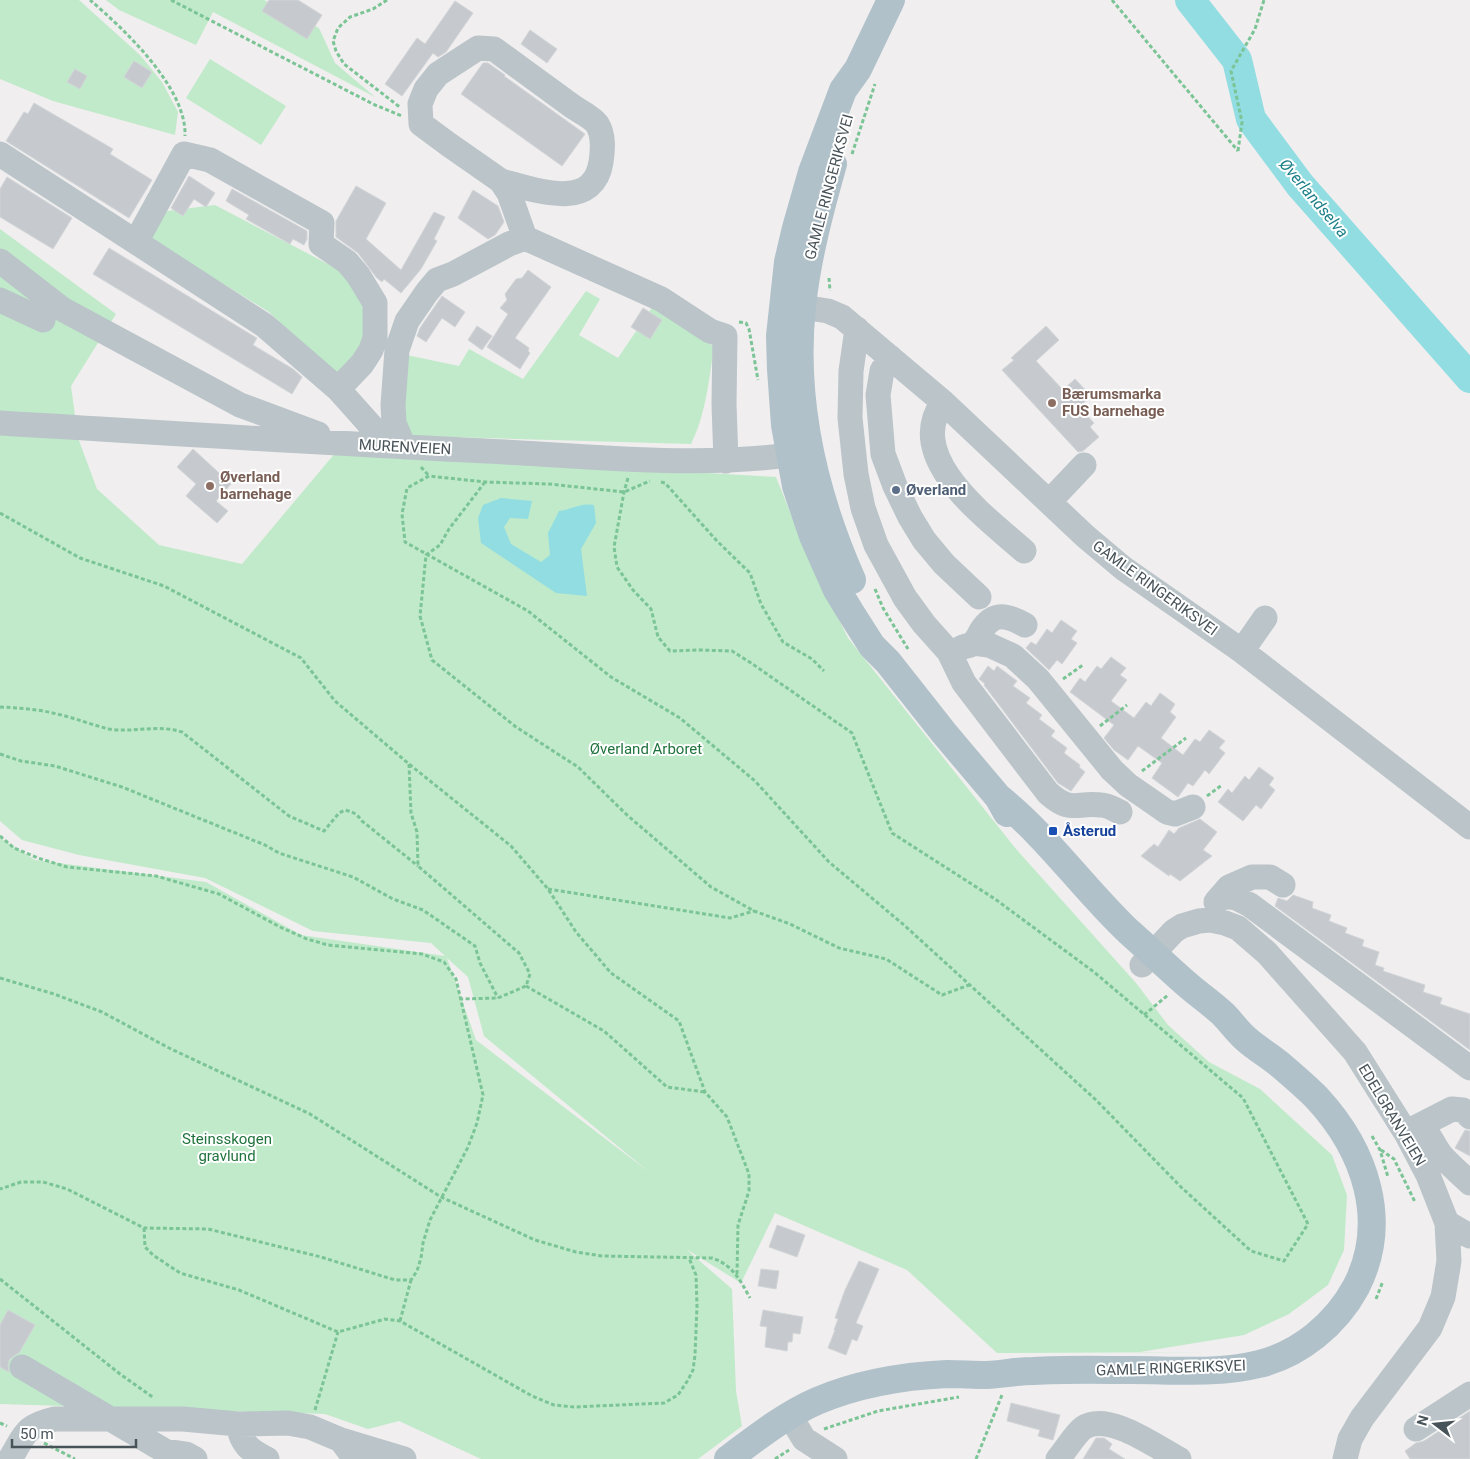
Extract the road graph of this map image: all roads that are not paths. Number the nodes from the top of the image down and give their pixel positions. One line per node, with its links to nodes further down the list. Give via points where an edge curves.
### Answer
1 (891, 0): 8 (main road, GAMLE RINGERIKSVEI, via 867,74 843,90 804,197 788,262)
2 (0, 154): 5 (street)
3 (501, 181): 3 (street, via 421,124 420,104 426,89 438,74 478,48 494,49 596,124 603,144 601,165 593,181 581,192 567,195); 4 (street, via 509,192)
4 (525, 238): 16 (street, via 437,280 407,321 397,350 393,406); 18 (street, via 660,299 710,331 725,336)
5 (136, 242): 12 (street, via 264,325); 12 (street, via 184,154 210,160 322,223 321,244 347,262 375,303 375,338 371,350)
6 (0, 261): 15 (street, via 62,309 232,401)
7 (0, 300): 9 (street)
8 (804, 307): 10 (street, GAMLE RINGERIKSVEI, via 842,317); 17 (main road, GAMLE RINGERIKSVEI, via 780,336 785,425)
9 (43, 320)
10 (857, 329): 11 (street, GAMLE RINGERIKSVEI); 27 (street, via 851,371 850,418 856,474 864,508 876,545 905,598)
11 (890, 357): 13 (street, GAMLE RINGERIKSVEI); 22 (street, via 882,371 878,395 883,454 895,486 924,540)
12 (338, 389): 16 (street)
13 (943, 402): 20 (street, GAMLE RINGERIKSVEI); 21 (street, via 936,412 933,436 945,471 954,487)
14 (0, 423): 15 (street, MURENVEIEN)
15 (341, 443): 16 (street, MURENVEIEN)
16 (396, 446): 18 (street, MURENVEIEN)
17 (800, 454): 18 (street, MURENVEIEN); 33 (main road, GAMLE RINGERIKSVEI, via 862,604 881,638 888,662 998,797 1012,823 1052,871 1118,943)
18 (726, 461)
19 (1084, 465): 20 (street)
20 (1049, 502): 26 (street, GAMLE RINGERIKSVEI, via 1123,568)
21 (1024, 551)
22 (979, 597)
23 (1265, 618): 26 (street)
24 (1025, 625): 25 (street, via 1000,616 984,627)
25 (973, 644): 27 (street); 28 (street, via 990,645 1013,656 1038,679 1128,785 1167,812 1174,814)
26 (1242, 651): 30 (street, GAMLE RINGERIKSVEI)
27 (949, 652): 29 (street, via 964,683 1048,793 1069,806 1104,805)
28 (1192, 807)
29 (1120, 812)
30 (1470, 827)
31 (1282, 884): 32 (street, via 1270,877 1252,877 1229,887)
32 (1214, 910): 33 (street, EDELGRANVEIEN, via 1199,921 1174,931); 34 (street, via 1229,896 1250,905); 36 (street, EDELGRANVEIEN, via 1225,923 1238,928 1267,953 1355,1052)
33 (1148, 959): 44 (main road, GAMLE RINGERIKSVEI, via 1172,991 1220,1026 1245,1038 1316,1097 1350,1140 1370,1194 1372,1216 1367,1258 1351,1296 1316,1336 1298,1349 1259,1364 1212,1369 1034,1371 993,1388 947,1374 883,1382 816,1402)
34 (1470, 1068)
35 (1470, 1117): 36 (street, via 1463,1110 1452,1108)
36 (1413, 1129): 37 (street, via 1426,1130 1441,1155); 38 (street, EDELGRANVEIEN)
37 (1470, 1182)
38 (1447, 1223): 39 (street); 56 (street, EDELGRANVEIEN, via 1448,1261 1443,1297 1430,1328 1362,1418 1350,1439)
39 (1470, 1236)
40 (22, 1367): 42 (street)
41 (1470, 1394): 45 (street)
42 (114, 1420): 43 (street, via 183,1419); 47 (street, via 55,1419 40,1423 24,1434); 48 (street, via 165,1451 186,1454)
43 (238, 1424): 46 (street, via 288,1423 310,1427); 49 (street, via 240,1435 251,1452)
44 (797, 1427): 51 (main road, GAMLE RINGERIKSVEI, via 761,1434); 52 (main road, GAMLE RINGERIKSVEI); 53 (street)
45 (1416, 1429)
46 (348, 1449): 50 (street)
47 (10, 1459)
48 (195, 1459)
49 (267, 1459)
50 (404, 1459)
51 (728, 1459)
52 (748, 1459)
53 (835, 1459)
54 (1058, 1459): 55 (street, via 1082,1428 1098,1422 1119,1427)
55 (1179, 1459)
56 (1345, 1459)

